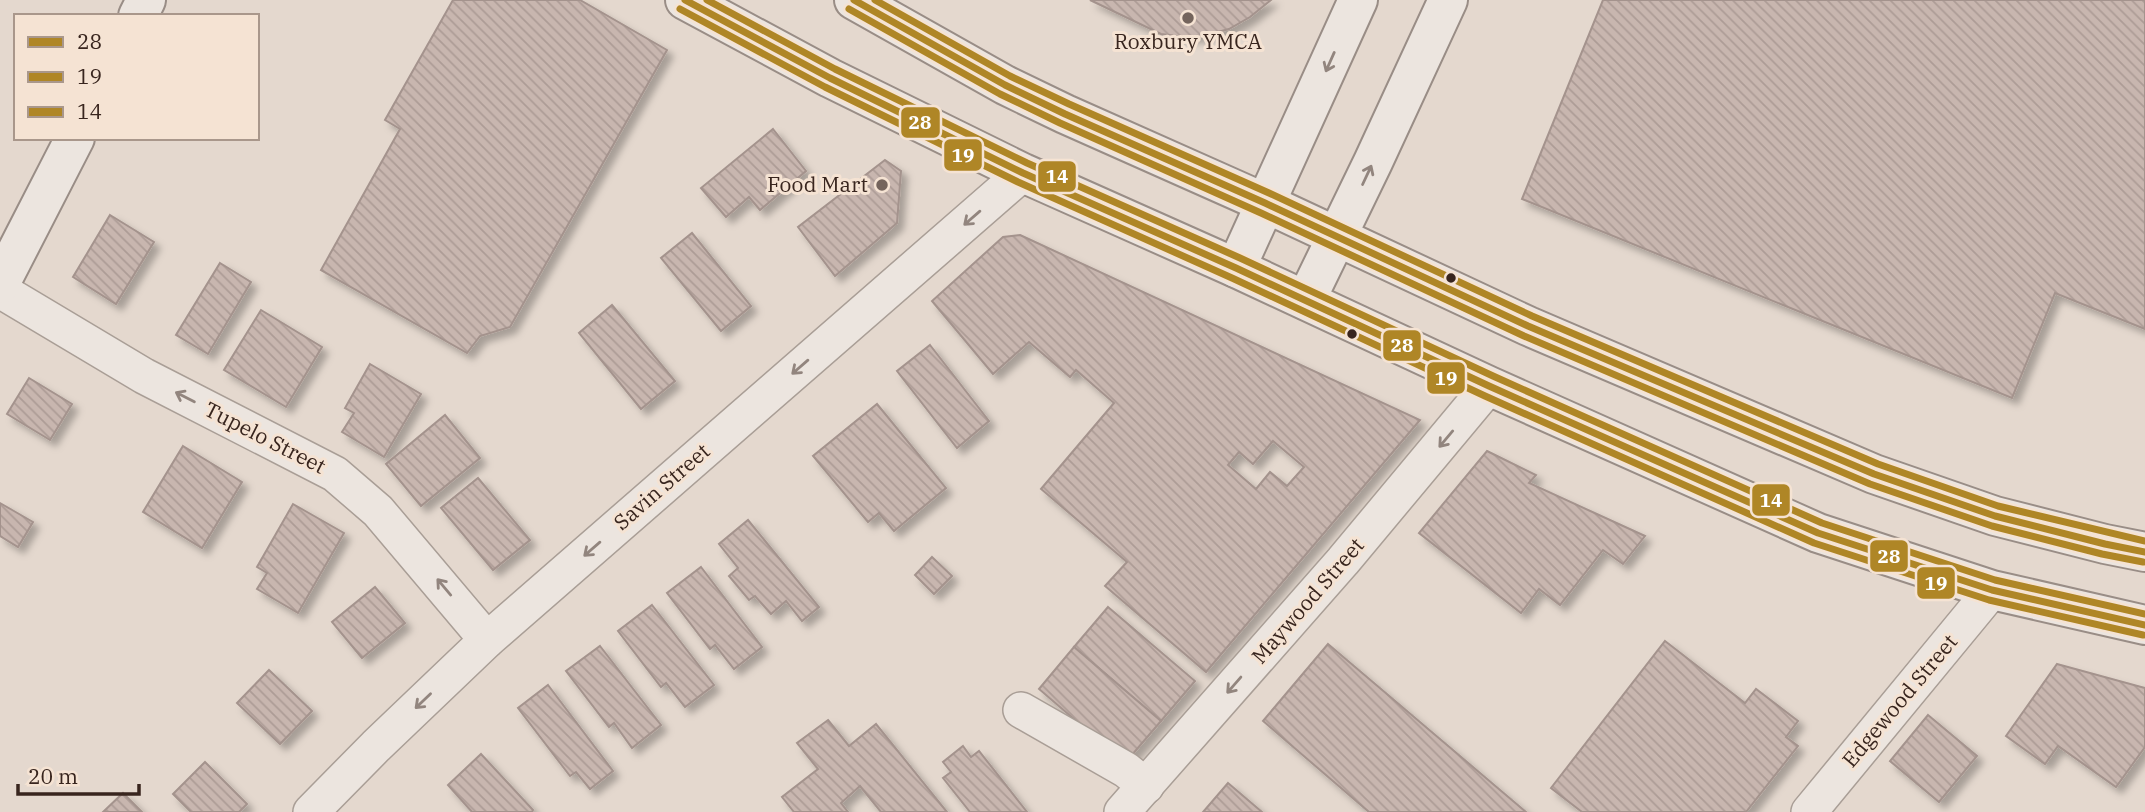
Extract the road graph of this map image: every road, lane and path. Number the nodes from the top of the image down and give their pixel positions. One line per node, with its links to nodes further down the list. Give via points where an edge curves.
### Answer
1 (685, 0): 6 (main road)
2 (854, 0): 7 (main road, via 1005,85)
3 (1358, 0): 7 (main road, one-way to 7)
4 (1448, 0): 8 (main road, one-way to 4)
5 (74, 140): 10 (main road)
6 (1023, 173): 9 (main road); 17 (street, Savin Street, one-way to 17)
7 (1265, 203): 8 (main road); 9 (main road)
8 (1338, 237): 12 (main road); 14 (main road, via 1528,326 1874,474 1995,516)
9 (1236, 268): 12 (main road)
10 (0, 284)
11 (0, 290): 17 (street, Tupelo Street, one-way to 11, via 378,511 335,474 144,376)
12 (1306, 300): 13 (main road)
13 (1489, 386): 15 (main road, via 1818,533); 19 (street, Maywood Street, one-way to 19)
14 (2145, 552)
15 (1992, 590): 16 (main road); 22 (street, Edgewood Street)
16 (2145, 625)
17 (487, 640): 20 (street, Savin Street, one-way to 20)
18 (1021, 710): 19 (street)
19 (1146, 786): 21 (street, Maywood Street)
20 (311, 812)
21 (1122, 812)
22 (1809, 812)

